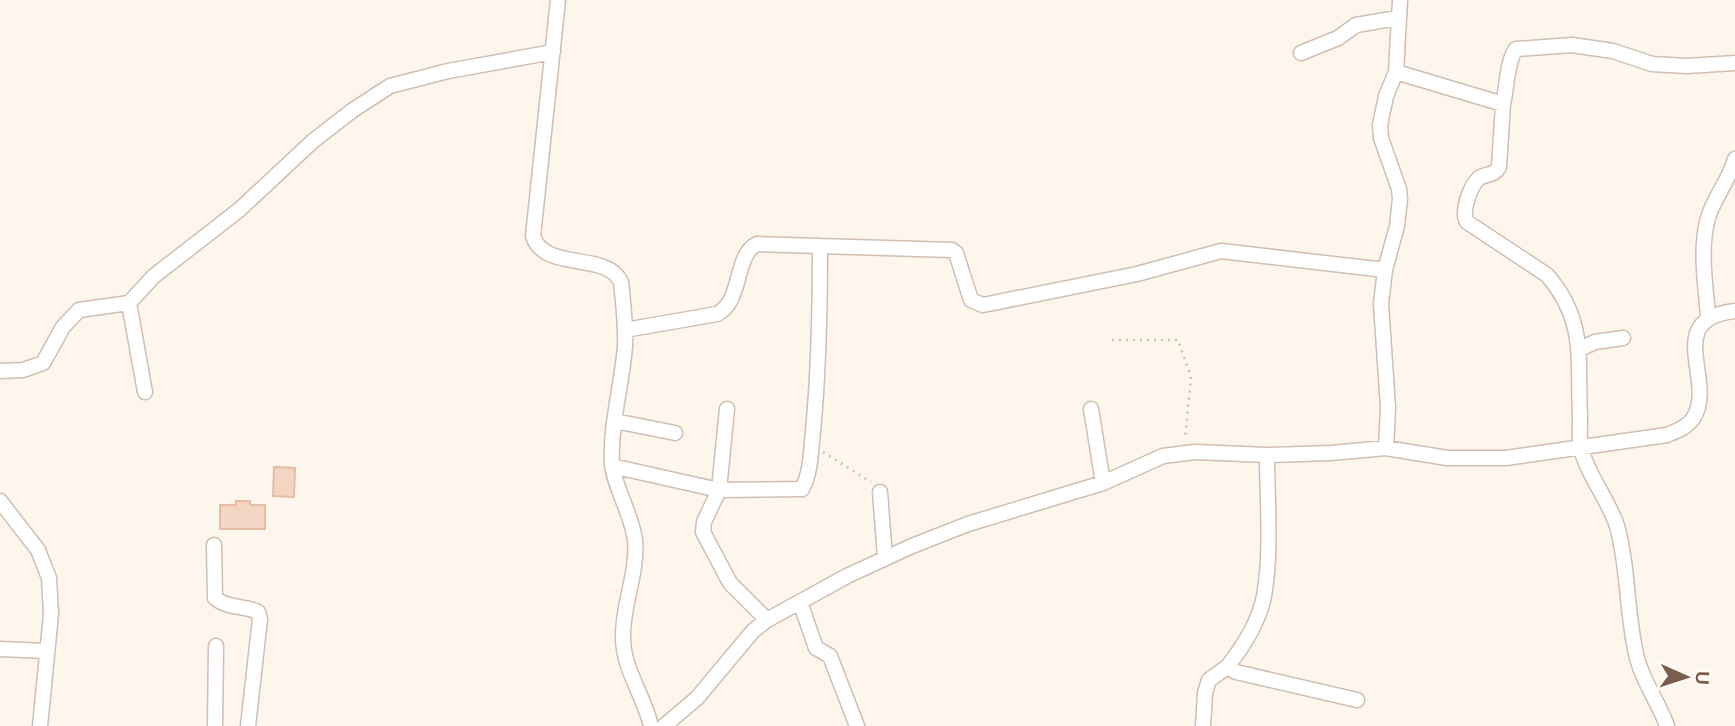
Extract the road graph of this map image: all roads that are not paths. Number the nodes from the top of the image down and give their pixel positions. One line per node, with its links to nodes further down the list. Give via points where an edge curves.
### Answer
1 (558, 0): 4 (street)
2 (1399, 0): 3 (street)
3 (1397, 18): 5 (street, via 1356,25); 7 (street)
4 (553, 52): 12 (street, via 390,86 313,141 240,210 154,276); 15 (street, via 534,242 547,253 618,275)
5 (1301, 53)
6 (1735, 63): 8 (street, via 1652,64 1613,51 1572,45 1516,50 1511,55)
7 (1396, 72): 8 (street); 11 (street, via 1380,125 1399,188 1393,246)
8 (1503, 104): 17 (street, via 1499,167 1477,181 1463,216 1547,275 1570,307)
9 (1735, 159): 14 (street, via 1708,219 1703,251)
10 (820, 246): 11 (street, via 952,250 971,300 983,305 1137,274 1221,251); 15 (street, via 757,244 747,253 723,311); 29 (street, via 820,345 806,481 802,489)
11 (1385, 270): 24 (street, via 1381,323 1388,407)
12 (129, 303): 18 (street, via 79,310 63,327 43,363); 19 (street)
13 (1735, 311): 14 (street)
14 (1708, 317): 25 (street, via 1697,338 1698,406 1693,419 1667,435)
15 (625, 330): 22 (street)
16 (1623, 338): 17 (street)
17 (1580, 349): 25 (street)
18 (0, 371)
19 (145, 392)
20 (1091, 409): 28 (street)
21 (727, 410): 29 (street)
22 (615, 421): 23 (street); 27 (street)
23 (675, 433)
24 (1386, 448): 25 (street, via 1463,459 1526,457); 26 (street)
25 (1581, 448): 48 (street, via 1616,523 1638,660)
26 (1268, 455): 28 (street, via 1163,456); 39 (street, via 1264,597 1242,649)
27 (612, 466): 29 (street); 44 (street, via 635,541 623,648)
28 (1103, 483): 33 (street, via 991,516)
29 (719, 490): 35 (street, via 703,532 730,583)
30 (880, 492): 33 (street)
31 (0, 501): 38 (street, via 44,563 51,592)
32 (214, 545): 43 (street, via 215,598 252,609 260,619)
33 (885, 558): 34 (street)
34 (800, 602): 35 (street); 46 (street, via 816,648 830,656)
35 (766, 620): 45 (street, via 697,698)
36 (216, 646): 42 (street)
37 (0, 649): 38 (street)
38 (46, 650): 41 (street)
39 (1227, 667): 40 (street); 47 (street, via 1209,680)
40 (1357, 700)
41 (40, 726)
42 (215, 726)
43 (248, 726)
44 (651, 726)
45 (664, 726)
46 (857, 726)
47 (1203, 726)
48 (1667, 726)

